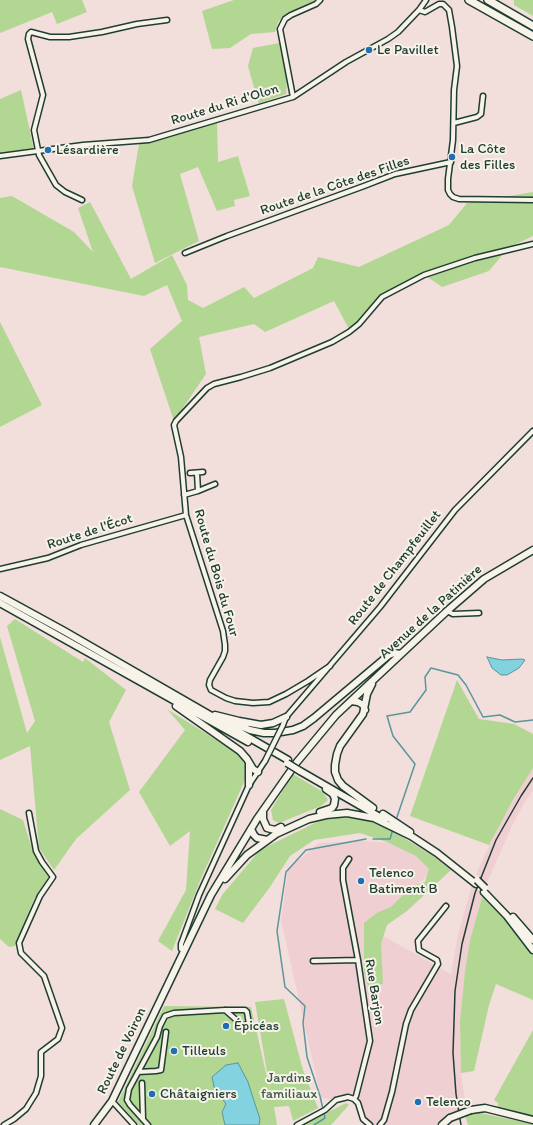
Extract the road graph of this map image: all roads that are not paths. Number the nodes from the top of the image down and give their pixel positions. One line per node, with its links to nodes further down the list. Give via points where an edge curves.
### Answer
1 (320, 0): 12 (street, via 285,19 280,29)
2 (426, 0): 5 (street, Route du Ri d'Olon)
3 (469, 0): 6 (highway)
4 (488, 0): 8 (highway)
5 (419, 10): 12 (street, Route du Ri d'Olon, via 388,39 346,62); 13 (street, via 425,12 439,4 444,4 449,10 457,66)
6 (495, 15): 9 (highway); 10 (highway, via 506,25)
7 (167, 20): 14 (street, via 69,37 50,37 36,32 29,34 28,39 43,95 34,130)
8 (533, 26)
9 (533, 36)
10 (533, 41)
11 (483, 96): 13 (street, via 481,114)
12 (293, 97): 14 (street, Route du Ri d'Olon, via 149,140)
13 (454, 123): 16 (street)
14 (38, 152): 15 (street, Route du Ri d'Olon); 17 (street, via 56,185)
15 (0, 156)
16 (451, 162): 18 (street, via 448,190 453,197); 20 (street, Route de la Côte des Filles, via 395,174)
17 (82, 200)
18 (533, 200)
19 (533, 244): 27 (street, Route du Bois du Four, via 475,258 424,275 382,297 359,324 332,342 270,368 207,388 174,425 181,457)
20 (185, 253)
21 (533, 431): 36 (street, Route de Champfeuillet, via 455,510 380,607)
22 (203, 472): 24 (street)
23 (190, 473): 24 (street)
24 (197, 473): 26 (street, Route du Bois du Four)
25 (214, 484): 26 (street, Route du Bois du Four)
26 (198, 491): 27 (street, Route du Bois du Four)
27 (184, 495): 28 (street, Route du Bois du Four)
28 (186, 515): 30 (street, Route de l'Écot, via 81,545 48,558); 36 (street, Route du Bois du Four, via 224,638 225,651 210,680 211,690 235,701 269,702 308,682)
29 (533, 550): 33 (main road, Avenue de la Patinière, via 484,579)
30 (0, 569)
31 (0, 596): 40 (main road)
32 (0, 603): 38 (main road)
33 (447, 611): 34 (street, via 453,614); 35 (main road, Avenue de la Patinière)
34 (479, 613)
35 (401, 654): 37 (main road, Avenue de la Patinière); 42 (main road, via 389,655 314,718 292,730 264,733 236,725)
36 (330, 666): 43 (street, Route de Champfeuillet)
37 (375, 679): 39 (main road, Avenue de la Patinière); 41 (main road, via 367,694)
38 (145, 685): 44 (main road); 45 (main road, via 240,751)
39 (351, 701): 41 (main road, via 363,705); 50 (main road, Avenue de la Patinière, via 297,762)
40 (199, 708): 42 (main road); 44 (main road)
41 (365, 710): 49 (main road, via 340,746 335,760 335,772 342,786)
42 (215, 715): 43 (main road, via 261,724 273,723)
43 (286, 717): 47 (street, Route de Champfeuillet, bridge)
44 (288, 762): 46 (main road)
45 (249, 763): 47 (main road); 48 (main road)
46 (301, 769): 49 (main road); 50 (main road, via 333,794 334,805 325,811 306,816 275,830 267,828); 53 (main road)
47 (258, 772): 48 (street, Route de Champfeuillet)
48 (249, 785): 63 (street, Route de Champfeuillet, via 199,896 181,944 181,949)
49 (375, 809): 56 (main road, via 439,850)
50 (263, 811): 52 (main road, Avenue de la Patinière)
51 (29, 813): 75 (street, via 36,851 53,877 40,896 19,943 21,953 44,976 62,1028 58,1039 41,1052 41,1076 36,1093 26,1109)
52 (252, 829): 54 (main road, via 258,838); 58 (main road, Avenue de la Patinière)
53 (411, 836): 54 (main road, via 374,818 347,813 309,819 292,825); 56 (main road)
54 (267, 840): 58 (main road, via 247,855)
55 (349, 859): 65 (street, Rue Barjon, via 343,868 343,880)
56 (476, 882): 57 (main road, bridge)
57 (484, 890): 60 (main road); 64 (main road)
58 (211, 895): 63 (main road, Route de Voiron)
59 (446, 906): 81 (street, via 418,941 419,950 437,960 438,964 411,1010 392,1092 384,1120)
60 (509, 914): 61 (main road); 62 (main road)
61 (533, 940)
62 (533, 944)
63 (184, 950): 72 (main road, Route de Voiron)
64 (533, 950)
65 (358, 960): 66 (street); 71 (street, Rue Barjon, via 370,1041)
66 (313, 961)
67 (225, 1010): 67 (street, via 242,1025 249,1024 245,1010); 69 (street, via 174,1013 165,1016)
68 (166, 1032): 69 (street, via 161,1070)
69 (138, 1072): 73 (street, via 129,1089 127,1100)
70 (142, 1083): 73 (street)
71 (354, 1099): 79 (street, via 348,1097 336,1100 323,1111); 80 (street, via 363,1119)
72 (112, 1101): 76 (main road, Route de Voiron); 77 (street)
73 (143, 1119): 78 (street)
74 (533, 1120): 82 (main road, bridge, via 485,1108 450,1118)
75 (4, 1125)
76 (94, 1125)
77 (134, 1125)
78 (148, 1125)
79 (297, 1125)
80 (370, 1125)
81 (380, 1125)
82 (442, 1125)

